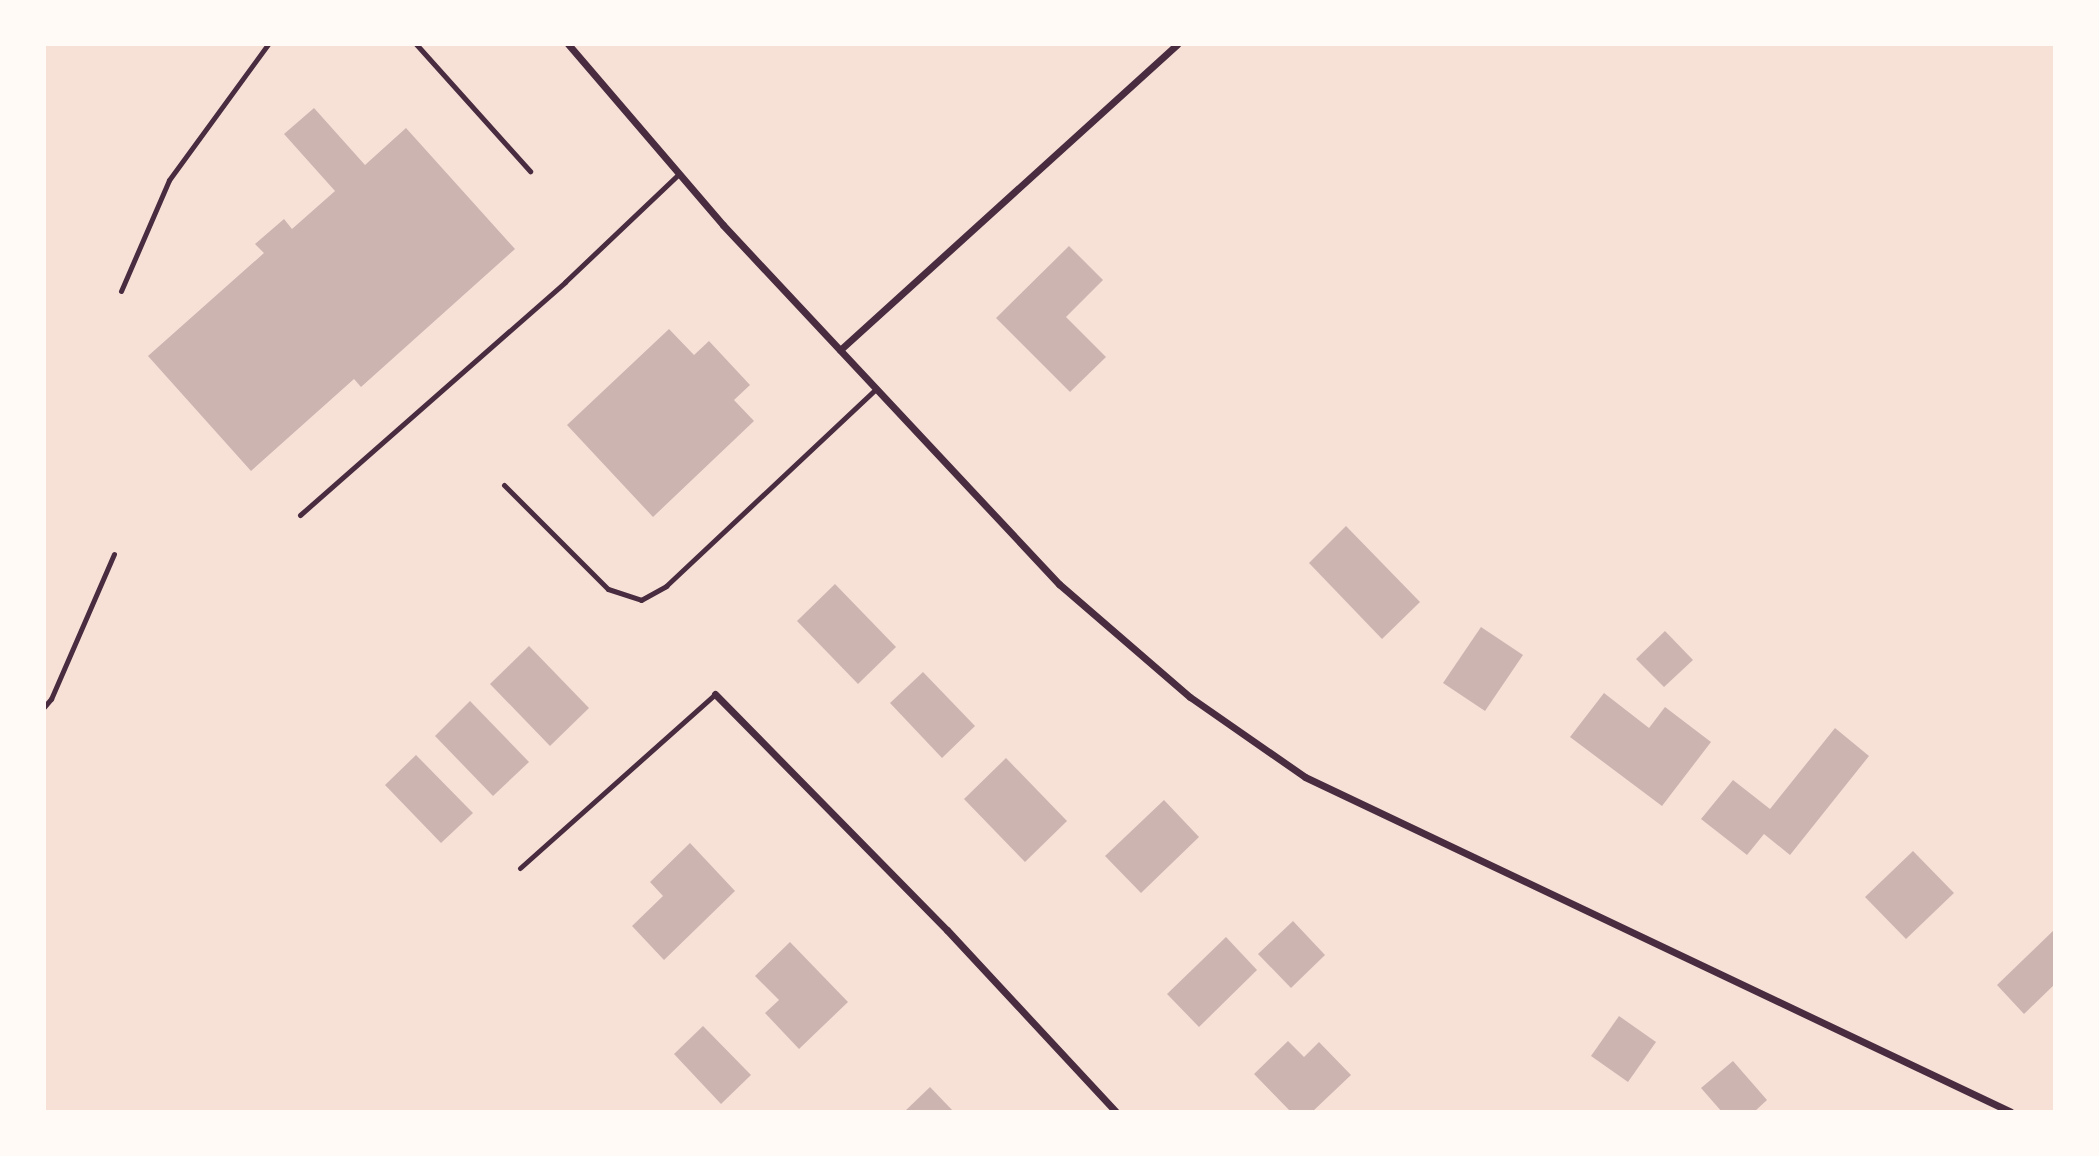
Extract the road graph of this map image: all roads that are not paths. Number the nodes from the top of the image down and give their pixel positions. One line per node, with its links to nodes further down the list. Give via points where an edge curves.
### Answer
1 (268, 44): 7 (lane, via 169,180)
2 (416, 44): 5 (lane)
3 (568, 44): 6 (street)
4 (1177, 44): 8 (street)
5 (530, 171)
6 (679, 174): 8 (street); 11 (lane, via 565,282)
7 (121, 291)
8 (840, 350): 9 (street)
9 (876, 388): 10 (lane, via 666,586 641,600 608,589); 17 (street, via 1059,584 1190,697 1305,777)
10 (504, 485)
11 (300, 515)
12 (114, 554): 14 (lane)
13 (715, 694): 15 (lane); 16 (street, via 947,930)
14 (44, 707)
15 (520, 868)
16 (1116, 1112)
17 (2011, 1112)

